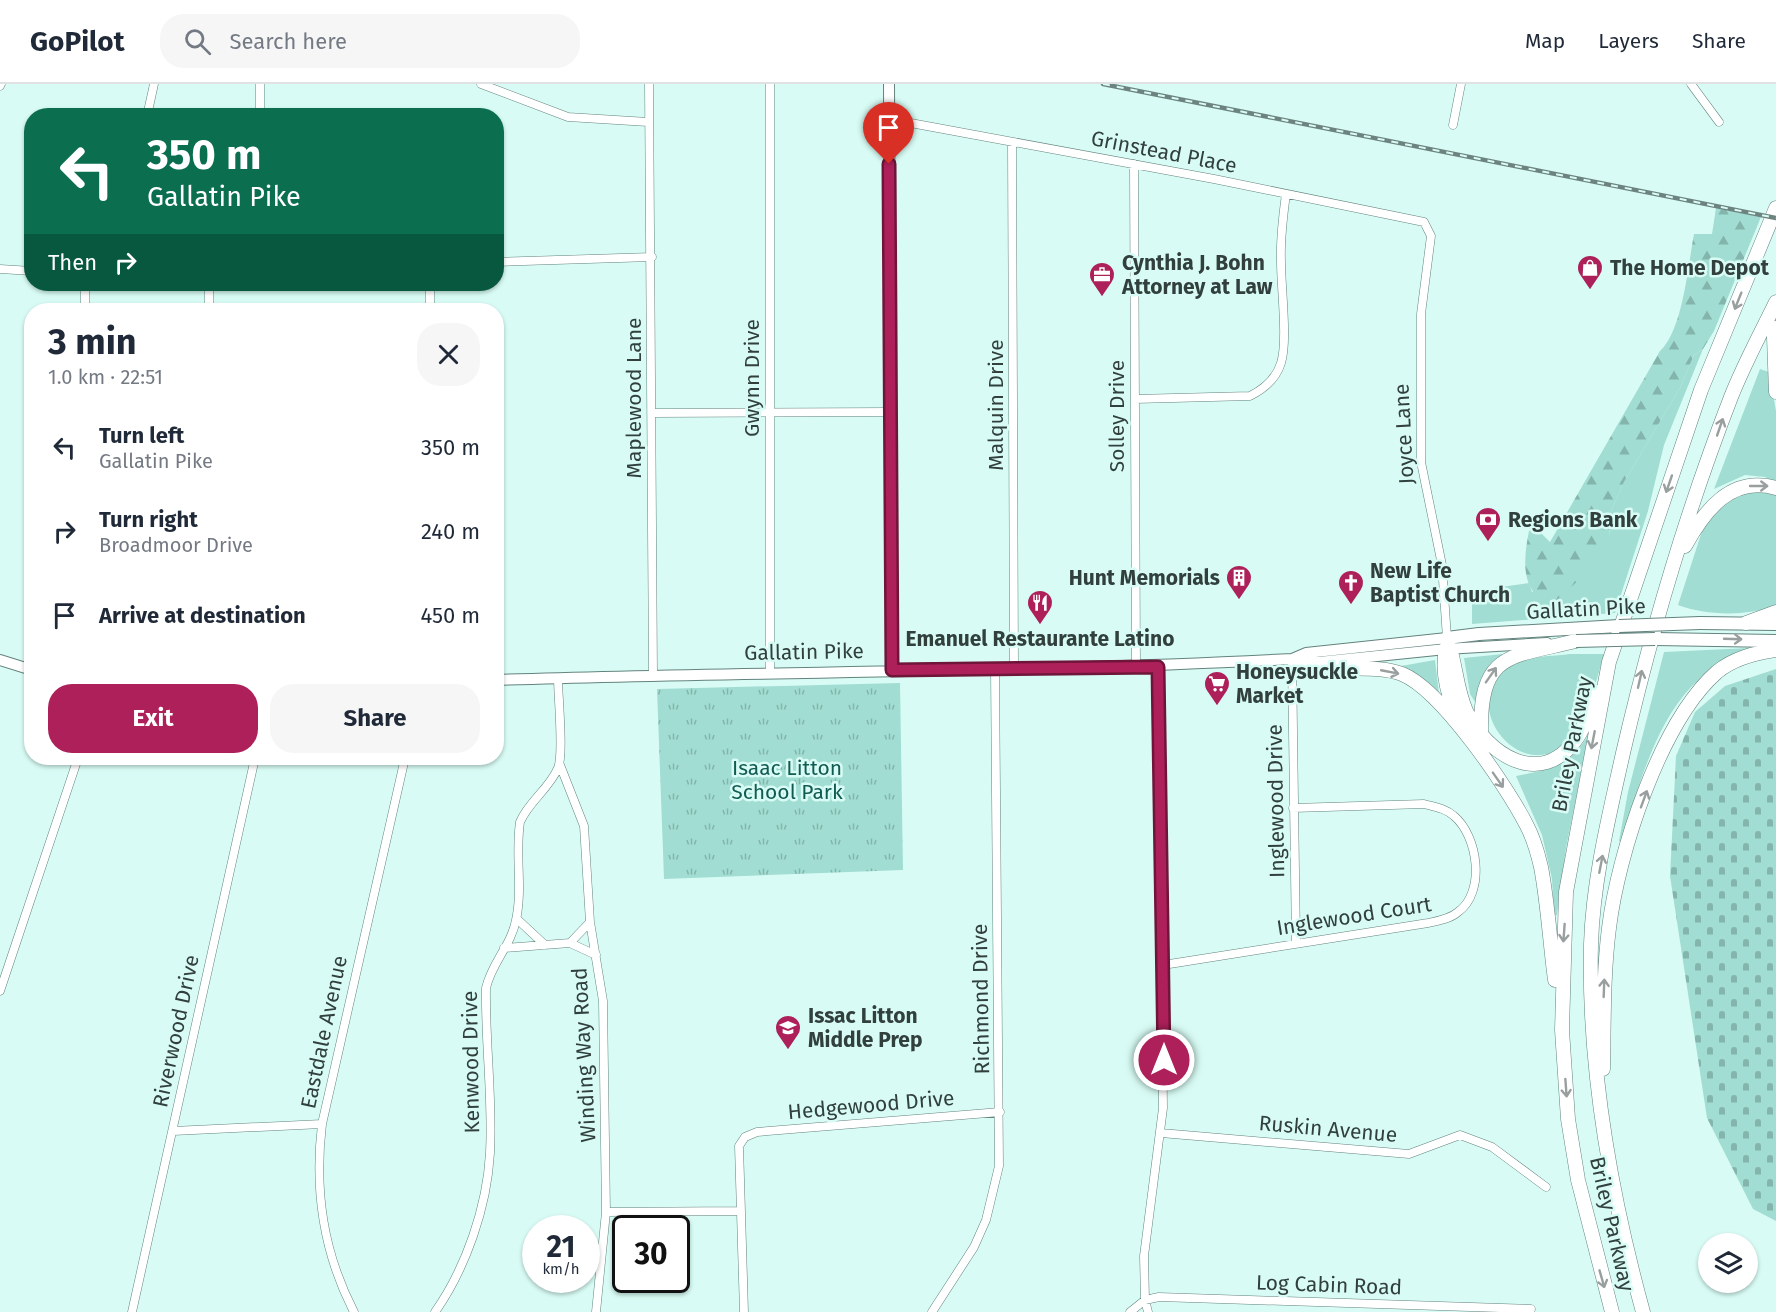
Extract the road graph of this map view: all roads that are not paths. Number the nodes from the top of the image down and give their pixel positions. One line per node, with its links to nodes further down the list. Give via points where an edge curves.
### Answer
1 (154, 84): 9 (street)
2 (260, 84): 10 (street)
3 (481, 84): 12 (street, via 568,117)
4 (649, 84): 12 (street, Maplewood Lane)
5 (770, 84): 30 (street, Gwynn Drive)
6 (889, 84): 11 (main road)
7 (1461, 84): 14 (street)
8 (1691, 84): 13 (street)
9 (149, 108)
10 (260, 108)
11 (889, 119): 15 (street, Grinstead Place); 28 (main road)
12 (648, 122): 20 (street, Maplewood Lane)
13 (1719, 122)
14 (1453, 125)
15 (1012, 142): 16 (street, Grinstead Place); 48 (street, Malquin Drive)
16 (1134, 164): 17 (street, Grinstead Place); 27 (street, Solley Drive)
17 (1286, 194): 19 (street, Grinstead Place, via 1424,222); 27 (street, via 1280,259 1283,347 1281,363 1272,380 1250,396)
18 (1776, 208): 42 (highway, Briley Parkway, one-way to 42, via 1701,390)
19 (1429, 228): 38 (street, Joyce Lane, via 1421,315 1421,462 1442,564)
20 (651, 257): 21 (street); 29 (street, Maplewood Lane)
21 (504, 262)
22 (0, 269): 23 (street)
23 (24, 270)
24 (1776, 302): 32 (highway, Briley Parkway, one-way to 24, via 1732,395)
25 (1776, 328): 26 (highway)
26 (1776, 392)
27 (1135, 399): 44 (street, Solley Drive)
28 (890, 412): 30 (street); 49 (main road)
29 (653, 413): 30 (street); 51 (street, Maplewood Lane)
30 (770, 413): 50 (street, Gwynn Drive)
31 (1776, 488): 32 (highway, one-way to 31, via 1708,508 1719,498 1743,487)
32 (1673, 562): 74 (highway, Briley Parkway, one-way to 32, via 1593,1047 1594,898 1645,658)
33 (1776, 612): 34 (highway)
34 (1746, 624): 35 (main road, Gallatin Pike); 36 (main road, Gallatin Pike, bridge, via 1700,623)
35 (1776, 624)
36 (1576, 634): 37 (main road, Gallatin Pike, one-way to 37, bridge); 38 (main road, Gallatin Pike); 54 (highway, one-way to 36, via 1482,692 1486,679 1498,666)
37 (1776, 641)
38 (1448, 645): 41 (main road, Gallatin Pike, via 1306,653); 43 (main road, Gallatin Pike); 54 (highway, via 1461,698); 55 (highway, via 1443,667)
39 (1776, 650): 74 (highway, one-way to 39, via 1609,926 1621,870 1660,751 1692,700 1718,672 1734,661)
40 (0, 660): 46 (main road)
41 (1292, 660): 43 (main road, Gallatin Pike); 45 (main road, Gallatin Pike); 60 (street, Inglewood Drive)
42 (1609, 662): 54 (highway, via 1578,738 1562,755 1541,764 1516,762 1496,751); 70 (highway, Briley Parkway, one-way to 70, via 1566,892)
43 (1312, 663): 55 (highway, one-way to 55, via 1328,669 1379,669 1417,681)
44 (1136, 667): 45 (main road, Gallatin Pike); 48 (main road, Gallatin Pike)
45 (1158, 667): 68 (street)
46 (24, 668)
47 (995, 669): 48 (main road, Gallatin Pike); 49 (main road, Gallatin Pike); 71 (street, Richmond Drive)
48 (1014, 669)
49 (892, 670): 50 (main road, Gallatin Pike)
50 (770, 673): 51 (main road, Gallatin Pike)
51 (652, 675): 52 (main road, Gallatin Pike)
52 (558, 678): 53 (main road, Gallatin Pike); 59 (street)
53 (504, 680)
54 (1481, 731)
55 (1464, 732): 70 (highway, one-way to 70, via 1516,806 1540,865)
56 (76, 765): 69 (street)
57 (253, 765): 73 (street, Riverwood Drive)
58 (403, 765): 72 (street, Eastdale Avenue)
59 (560, 765): 61 (street, Kenwood Drive, via 520,822); 62 (street, Winding Way Road, via 584,826)
60 (1293, 808): 64 (street, Inglewood Drive); 64 (street, Inglewood Court, via 1424,804 1441,808 1453,815 1470,838 1475,869 1475,883 1468,900 1459,912 1445,919)
61 (517, 919): 65 (street); 66 (street, Kenwood Drive)
62 (590, 922): 63 (street); 67 (street, Winding Way Road)
63 (570, 943): 65 (street); 67 (street)
64 (1296, 943): 68 (street, Inglewood Court)
65 (545, 945): 66 (street)
66 (504, 948): 83 (street, Kenwood Drive, via 490,970 486,988 490,1124 487,1185 467,1249)
67 (596, 955): 78 (street, Winding Way Road, via 603,1001)
68 (1163, 964): 75 (street)
69 (0, 991)
70 (1562, 1030): 89 (highway, Briley Parkway, one-way to 89, via 1578,1180)
71 (1000, 1112): 77 (street, Hedgewood Drive, via 758,1132 745,1137 739,1146); 86 (street, Richmond Drive, via 999,1166 986,1220 974,1247)
72 (322, 1124): 73 (street); 82 (street, Eastdale Avenue, via 319,1202 331,1257)
73 (173, 1131): 81 (street, Riverwood Drive)
74 (1602, 1131): 90 (highway, Briley Parkway, via 1627,1255)
75 (1161, 1133): 76 (street, Ruskin Avenue, via 1408,1154 1460,1136 1492,1147); 79 (street, via 1144,1256)
76 (1546, 1187)
77 (741, 1211): 78 (street); 85 (street)
78 (606, 1212): 84 (street, Winding Way Road)
79 (1145, 1300): 80 (street, Log Cabin Road, via 1159,1297); 87 (street); 88 (street)
80 (1532, 1310)
81 (132, 1312)
82 (354, 1312)
83 (435, 1312)
84 (596, 1312)
85 (744, 1312)
86 (932, 1312)
87 (1130, 1312)
88 (1148, 1312)
89 (1611, 1312)
90 (1643, 1312)

